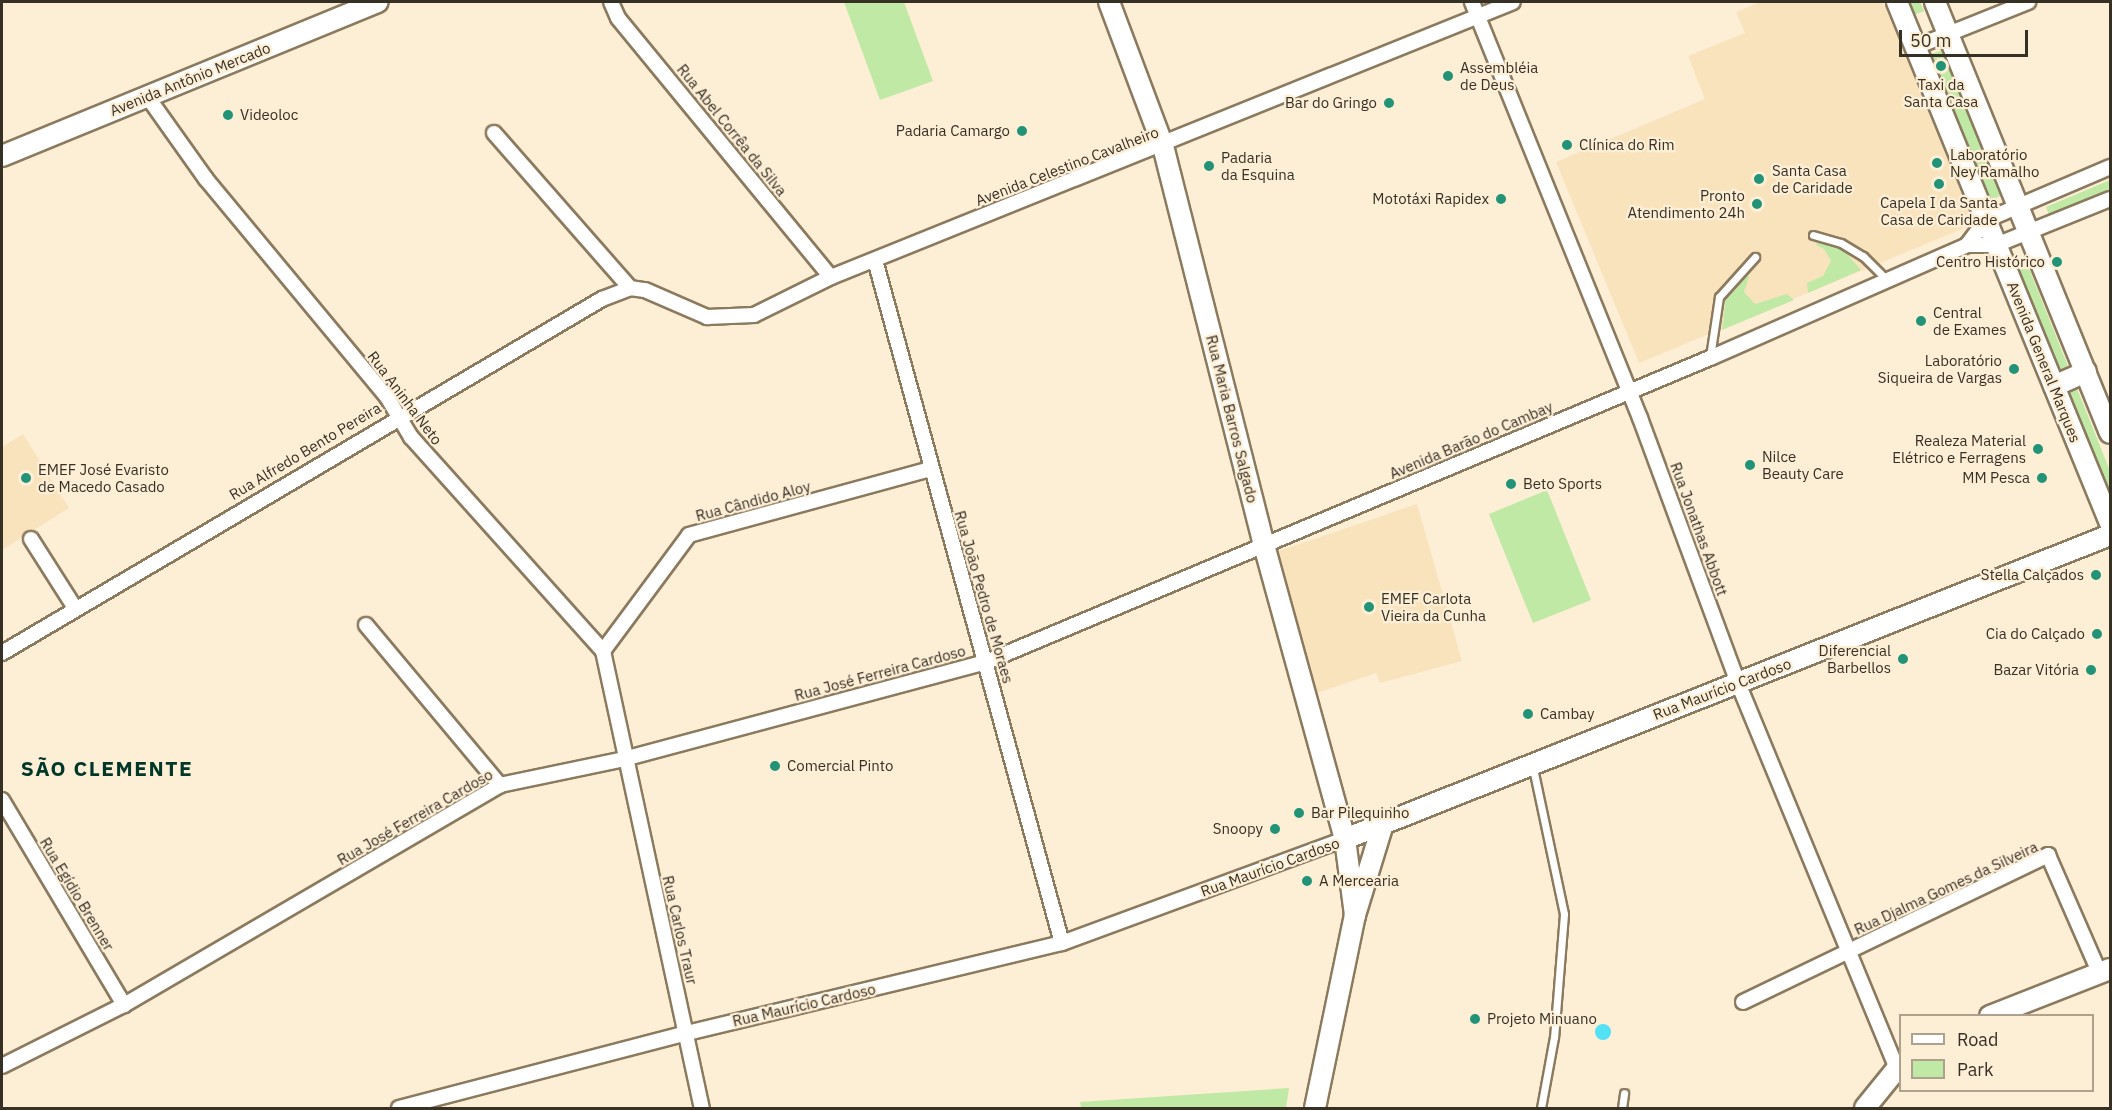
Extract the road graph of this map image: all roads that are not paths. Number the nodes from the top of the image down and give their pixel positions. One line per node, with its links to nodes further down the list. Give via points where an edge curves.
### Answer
1 (378, 2): 12 (street, Avenida Antônio Mercado)
2 (611, 2): 26 (street, Rua Abel Corrêa da Silva, via 618,18)
3 (1109, 2): 14 (street, Rua Maria Barros Salgado)
4 (1472, 2): 9 (street, Rua Jonathas Abbott)
5 (1513, 2): 9 (street, Avenida Celestino Cavalheiro)
6 (1898, 2): 11 (street, Avenida General Marques)
7 (1935, 2): 10 (street)
8 (2028, 2): 10 (street)
9 (1478, 16): 14 (street, Avenida Celestino Cavalheiro); 32 (street, Rua Jonathas Abbott)
10 (1948, 34): 11 (street); 18 (street)
11 (1916, 47): 19 (street, Avenida General Marques)
12 (147, 96): 15 (street, Avenida Antônio Mercado); 33 (street, Rua Aninha Neto, via 206,179)
13 (494, 133): 28 (street)
14 (1163, 146): 25 (street, Avenida Celestino Cavalheiro); 39 (street, Rua Maria Barros Salgado)
15 (2, 156)
16 (2110, 167): 18 (street, Avenida Barão do Cambay)
17 (2110, 199): 20 (street, Avenida Barão do Cambay)
18 (2018, 205): 19 (street, Avenida Barão do Cambay); 20 (street)
19 (1986, 220): 22 (street, Avenida Barão do Cambay); 23 (street, Avenida General Marques)
20 (2029, 232): 23 (street, Avenida Barão do Cambay); 30 (street)
21 (1813, 235): 27 (lane, via 1840,243 1863,256)
22 (1967, 245): 23 (street, Avenida Barão do Cambay); 27 (street, Avenida Barão do Cambay)
23 (1996, 245): 31 (street, Avenida General Marques)
24 (1755, 257): 29 (lane, via 1719,297)
25 (875, 260): 26 (street, Avenida Celestino Cavalheiro); 35 (street, Rua João Pedro de Moraes)
26 (831, 277): 28 (street, Avenida Celestino Cavalheiro, via 754,315 706,317 645,290)
27 (1887, 280): 29 (street, Avenida Barão do Cambay)
28 (630, 288): 33 (street, Rua Alfredo Bento Pereira, via 602,299)
29 (1710, 358): 32 (street, Avenida Barão do Cambay)
30 (2086, 372): 31 (street); 34 (street)
31 (2054, 386): 36 (street, Avenida General Marques)
32 (1629, 391): 39 (street, Avenida Barão do Cambay); 45 (street, Rua Jonathas Abbott)
33 (398, 416): 40 (street, Rua Alfredo Bento Pereira); 42 (street, Rua Aninha Neto, via 411,437)
34 (2110, 433)
35 (930, 469): 42 (street, Rua Cândido Aloy, via 689,536); 44 (street, Rua João Pedro de Moraes)
36 (2110, 523)
37 (2110, 535): 45 (street, Rua Maurício Cardoso)
38 (31, 539): 40 (street)
39 (1264, 545): 44 (street, Avenida Barão do Cambay); 51 (street, Rua Maria Barros Salgado)
40 (75, 608): 43 (street, Rua Alfredo Bento Pereira)
41 (366, 625): 48 (street)
42 (603, 651): 46 (street)
43 (2, 653)
44 (986, 662): 46 (street, Rua José Ferreira Cardoso); 53 (street, Rua João Pedro de Moraes)
45 (1738, 683): 47 (street, Rua Maurício Cardoso); 54 (street, Rua Jonathas Abbott)
46 (624, 759): 48 (street, Rua José Ferreira Cardoso); 59 (street, Rua Carlos Traur)
47 (1532, 762): 50 (street, Rua Maurício Cardoso); 66 (lane, via 1564,914 1554,1036)
48 (500, 785): 57 (street, Rua José Ferreira Cardoso)
49 (2, 800): 57 (street, Rua Egídio Brenner)
50 (1383, 824): 51 (street, Rua Maurício Cardoso); 52 (street)
51 (1345, 839): 52 (street, Rua Maria Barros Salgado); 53 (street, Rua Maurício Cardoso)
52 (1355, 915): 65 (street)
53 (1062, 944): 59 (street, Rua Maurício Cardoso)
54 (1849, 952): 55 (street, Rua Djalma Gomes da Silveira, via 2048,855); 56 (street, Rua Djalma Gomes da Silveira); 61 (street, Rua Jonathas Abbott)
55 (2105, 971): 58 (street)
56 (1743, 1002)
57 (124, 1005): 60 (street, Rua José Ferreira Cardoso)
58 (1995, 1014)
59 (687, 1032): 63 (street, Rua Maurício Cardoso); 64 (street, Rua Carlos Traur)
60 (2, 1066)
61 (1899, 1066): 68 (street)
62 (1624, 1094): 67 (lane)
63 (399, 1108)
64 (702, 1108)
65 (1315, 1108)
66 (1540, 1108)
67 (1622, 1108)
68 (1865, 1108)

